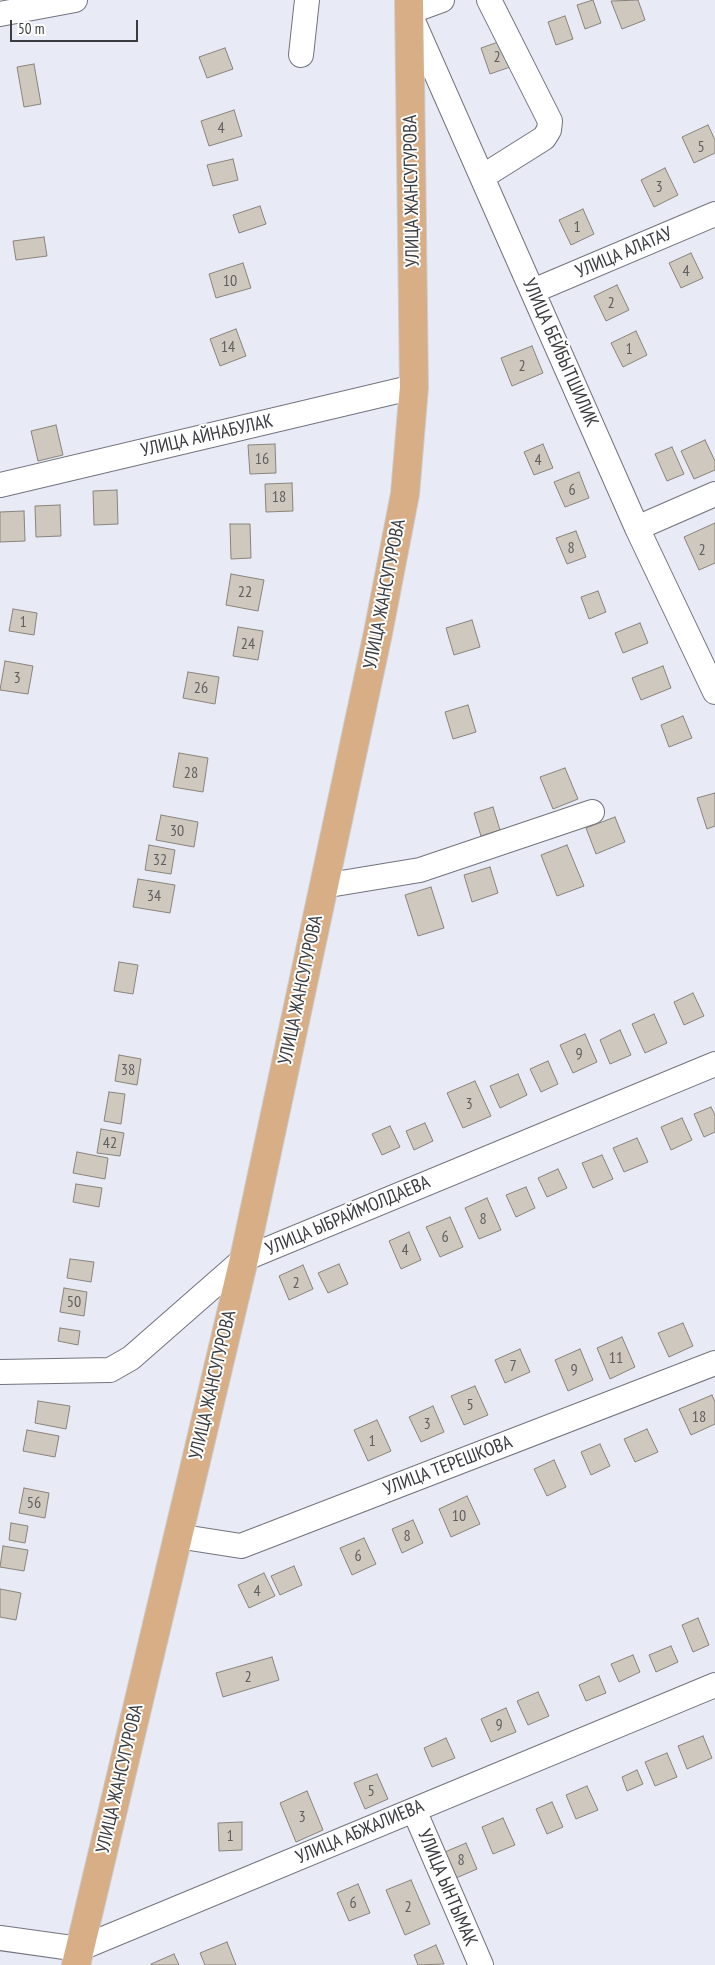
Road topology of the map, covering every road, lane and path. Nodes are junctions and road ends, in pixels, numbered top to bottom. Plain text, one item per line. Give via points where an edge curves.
1 (75, 0) edge
2 (307, 0) edge
3 (442, 0) edge
4 (489, 0) edge
5 (409, 6) edge
6 (0, 14) edge
7 (301, 55) dead end
8 (482, 177) junction
9 (715, 214) edge
10 (533, 291) junction
11 (414, 386) junction
12 (0, 485) edge
13 (715, 494) edge
14 (637, 528) junction
15 (715, 692) edge
16 (592, 812) dead end
17 (324, 886) junction
18 (715, 1064) edge
19 (244, 1259) junction
20 (715, 1363) edge
21 (0, 1372) edge
22 (178, 1536) junction
23 (715, 1685) edge
24 (414, 1810) junction
25 (0, 1938) edge
26 (78, 1957) edge
27 (481, 1965) edge

1 - 6 street
2 - 7 street
3 - 5 street
4 - 8 street via 550,121 544,138
5 - 8 street, УЛИЦА БЕЙБЫТШИЛИК
5 - 11 main road, УЛИЦА ЖАНСУГУРОВА
8 - 10 street, УЛИЦА БЕЙБЫТШИЛИК
9 - 10 street, УЛИЦА АЛАТАУ
10 - 14 street, УЛИЦА БЕЙБЫТШИЛИК
11 - 12 street, УЛИЦА АЙНАБУЛАК
11 - 17 main road, УЛИЦА ЖАНСУГУРОВА via 405,494
13 - 14 street
14 - 15 street, УЛИЦА БЕЙБЫТШИЛИК
16 - 17 street via 420,870
17 - 19 main road, УЛИЦА ЖАНСУГУРОВА
18 - 19 street, УЛИЦА ЫБРАЙМОЛДАЕВА
19 - 21 street, УЛИЦА ЫБРАЙМОЛДАЕВА via 131,1358 110,1370
19 - 22 main road, УЛИЦА ЖАНСУГУРОВА
20 - 22 street, УЛИЦА ТЕРЕШКОВА via 241,1546
22 - 26 main road, УЛИЦА ЖАНСУГУРОВА
23 - 24 street, УЛИЦА АБЖАЛИЕВА
24 - 26 street, УЛИЦА АБЖАЛИЕВА
24 - 27 street, УЛИЦА ЫНТЫМАК
25 - 26 street

